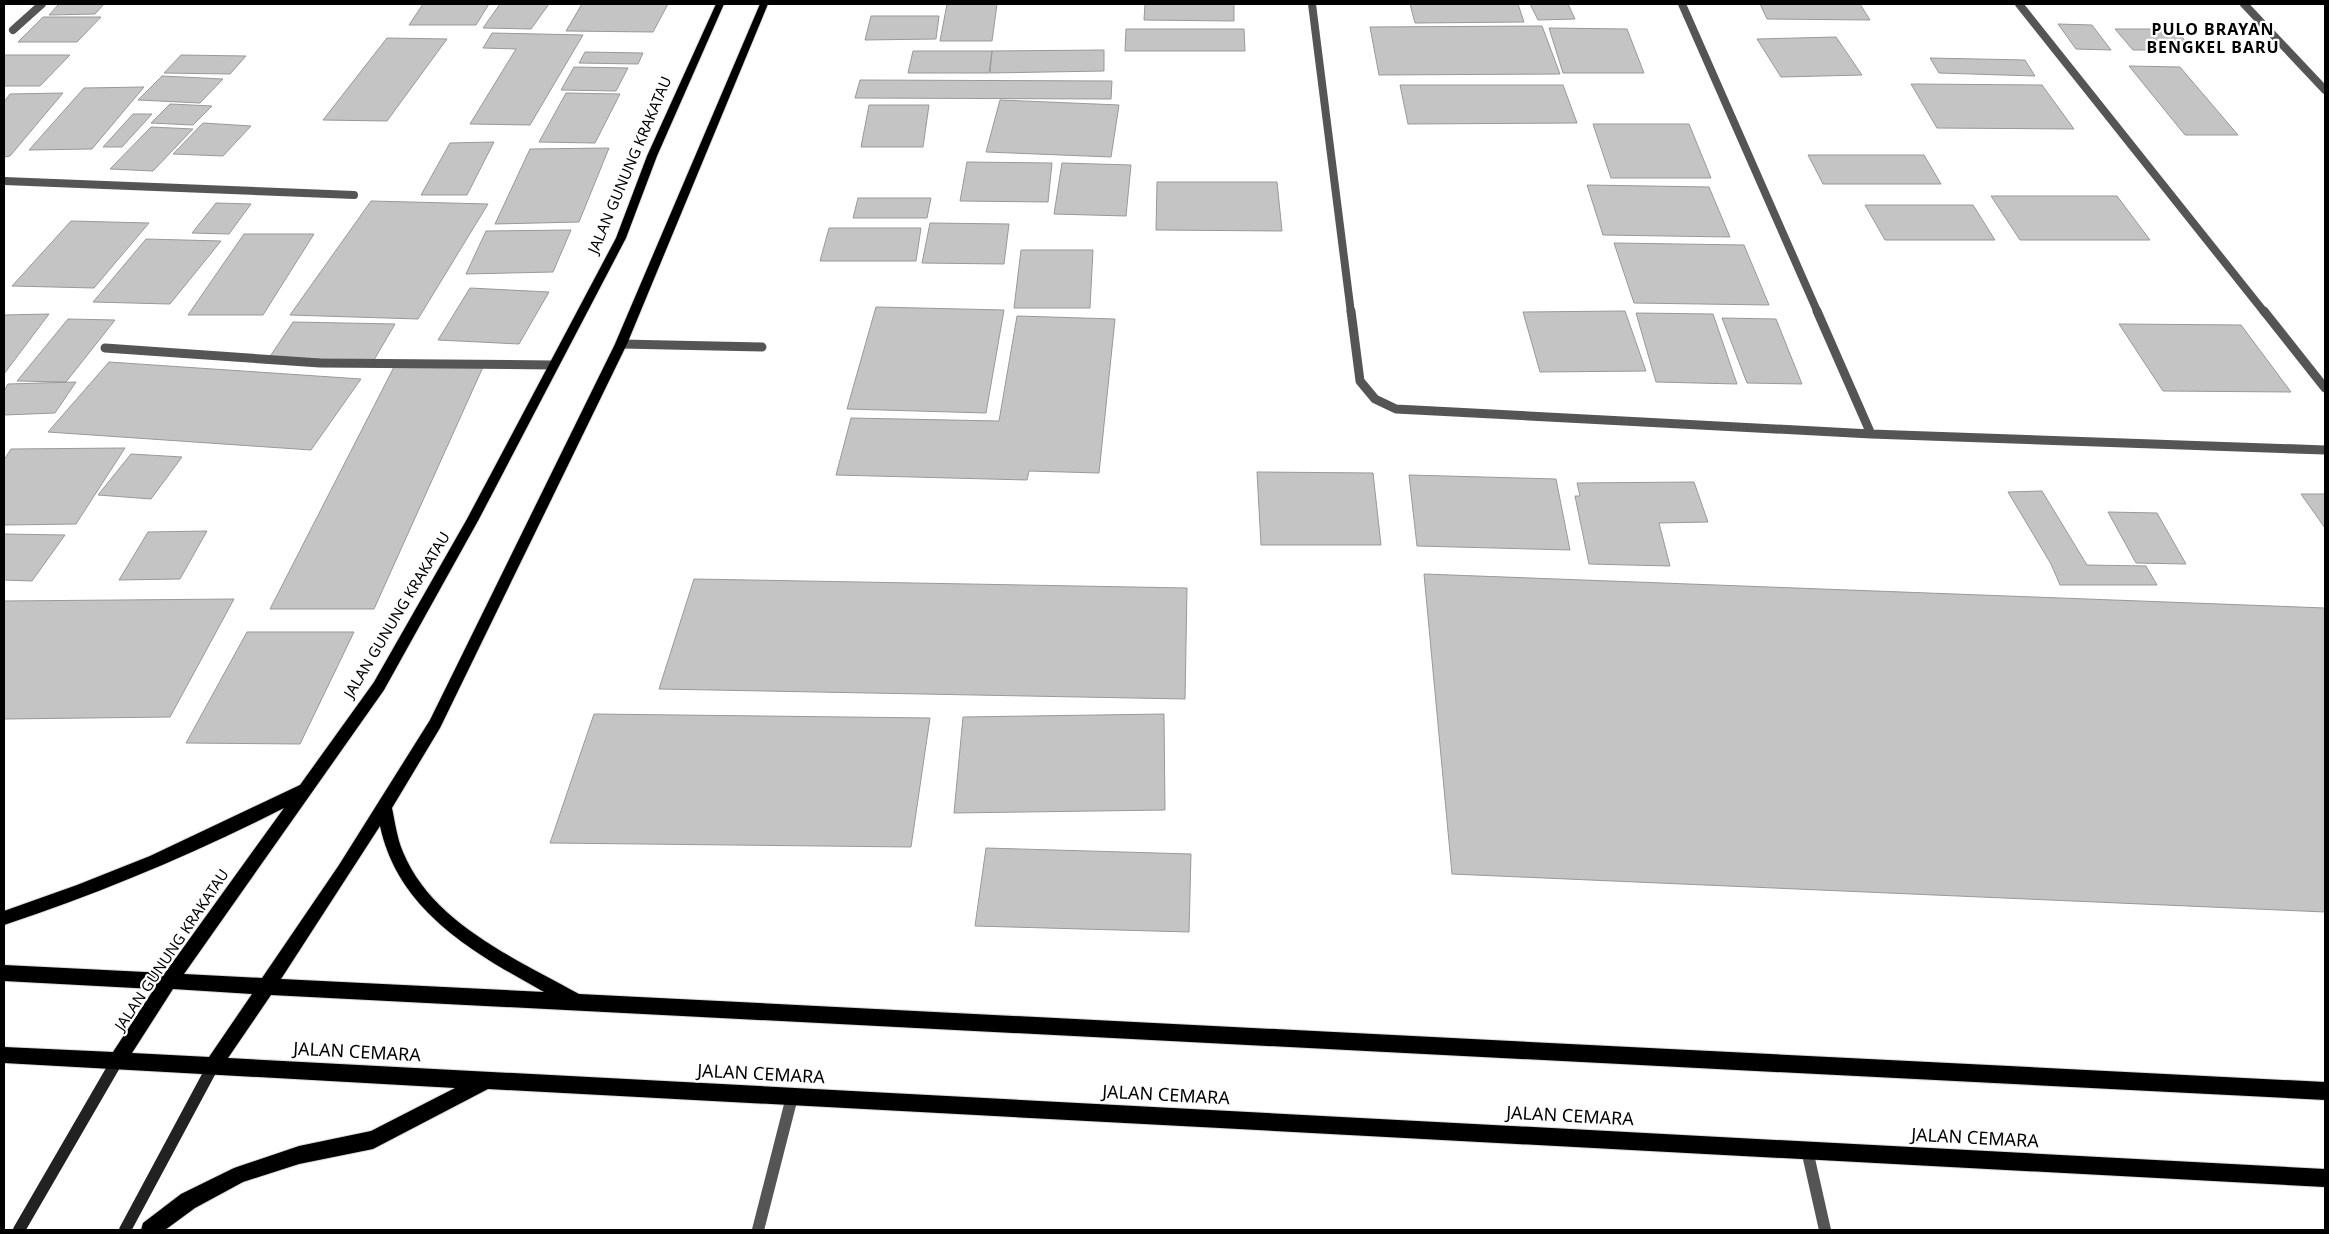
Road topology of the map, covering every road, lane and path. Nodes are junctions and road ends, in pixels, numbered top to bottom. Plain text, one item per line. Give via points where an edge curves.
1 (42, 4) edge
2 (720, 4) edge
3 (764, 4) edge
4 (1312, 4) edge
5 (1682, 4) edge
6 (2019, 4) edge
7 (2244, 4) edge
8 (13, 30) dead end
9 (2325, 90) edge
10 (4, 181) edge
11 (354, 196) dead end
12 (621, 344) junction
13 (762, 347) dead end
14 (104, 348) dead end
15 (554, 365) junction
16 (2325, 388) edge
17 (1871, 434) junction
18 (2325, 450) edge
19 (304, 790) junction
20 (384, 806) junction
21 (4, 918) edge
22 (4, 973) edge
23 (169, 981) junction
24 (264, 986) junction
25 (576, 1002) junction
26 (4, 1055) edge
27 (117, 1061) junction
28 (212, 1066) junction
29 (486, 1081) junction
30 (2325, 1092) edge
31 (792, 1097) junction
32 (1807, 1150) junction
33 (2325, 1178) edge
34 (19, 1230) edge
35 (125, 1230) edge
36 (150, 1230) edge
37 (758, 1230) edge
38 (1825, 1230) edge

1 - 8 street
2 - 15 highway, JALAN GUNUNG KRAKATAU via 656,147 621,238
3 - 12 highway
4 - 17 street via 1360,380 1376,401 1396,409
5 - 17 street
6 - 16 street
7 - 9 street
10 - 11 street
12 - 13 street
12 - 20 highway via 435,724
14 - 15 street via 320,363
15 - 19 highway, JALAN GUNUNG KRAKATAU via 473,519 379,686
17 - 18 street
19 - 21 highway via 141,867
19 - 23 highway, JALAN GUNUNG KRAKATAU
20 - 24 highway
20 - 25 highway via 396,855 416,889 449,925
22 - 23 highway
23 - 24 highway
23 - 27 highway, JALAN GUNUNG KRAKATAU
24 - 25 highway
24 - 28 highway
25 - 30 highway
26 - 27 highway, JALAN CEMARA
27 - 28 highway, JALAN CEMARA
27 - 34 main road, JALAN GUNUNG KRAKATAU
28 - 29 highway, JALAN CEMARA
28 - 35 main road
29 - 31 highway, JALAN CEMARA
29 - 36 highway via 373,1140 299,1155 240,1174 188,1201
31 - 32 highway, JALAN CEMARA
31 - 37 street
32 - 33 highway, JALAN CEMARA
32 - 38 street

